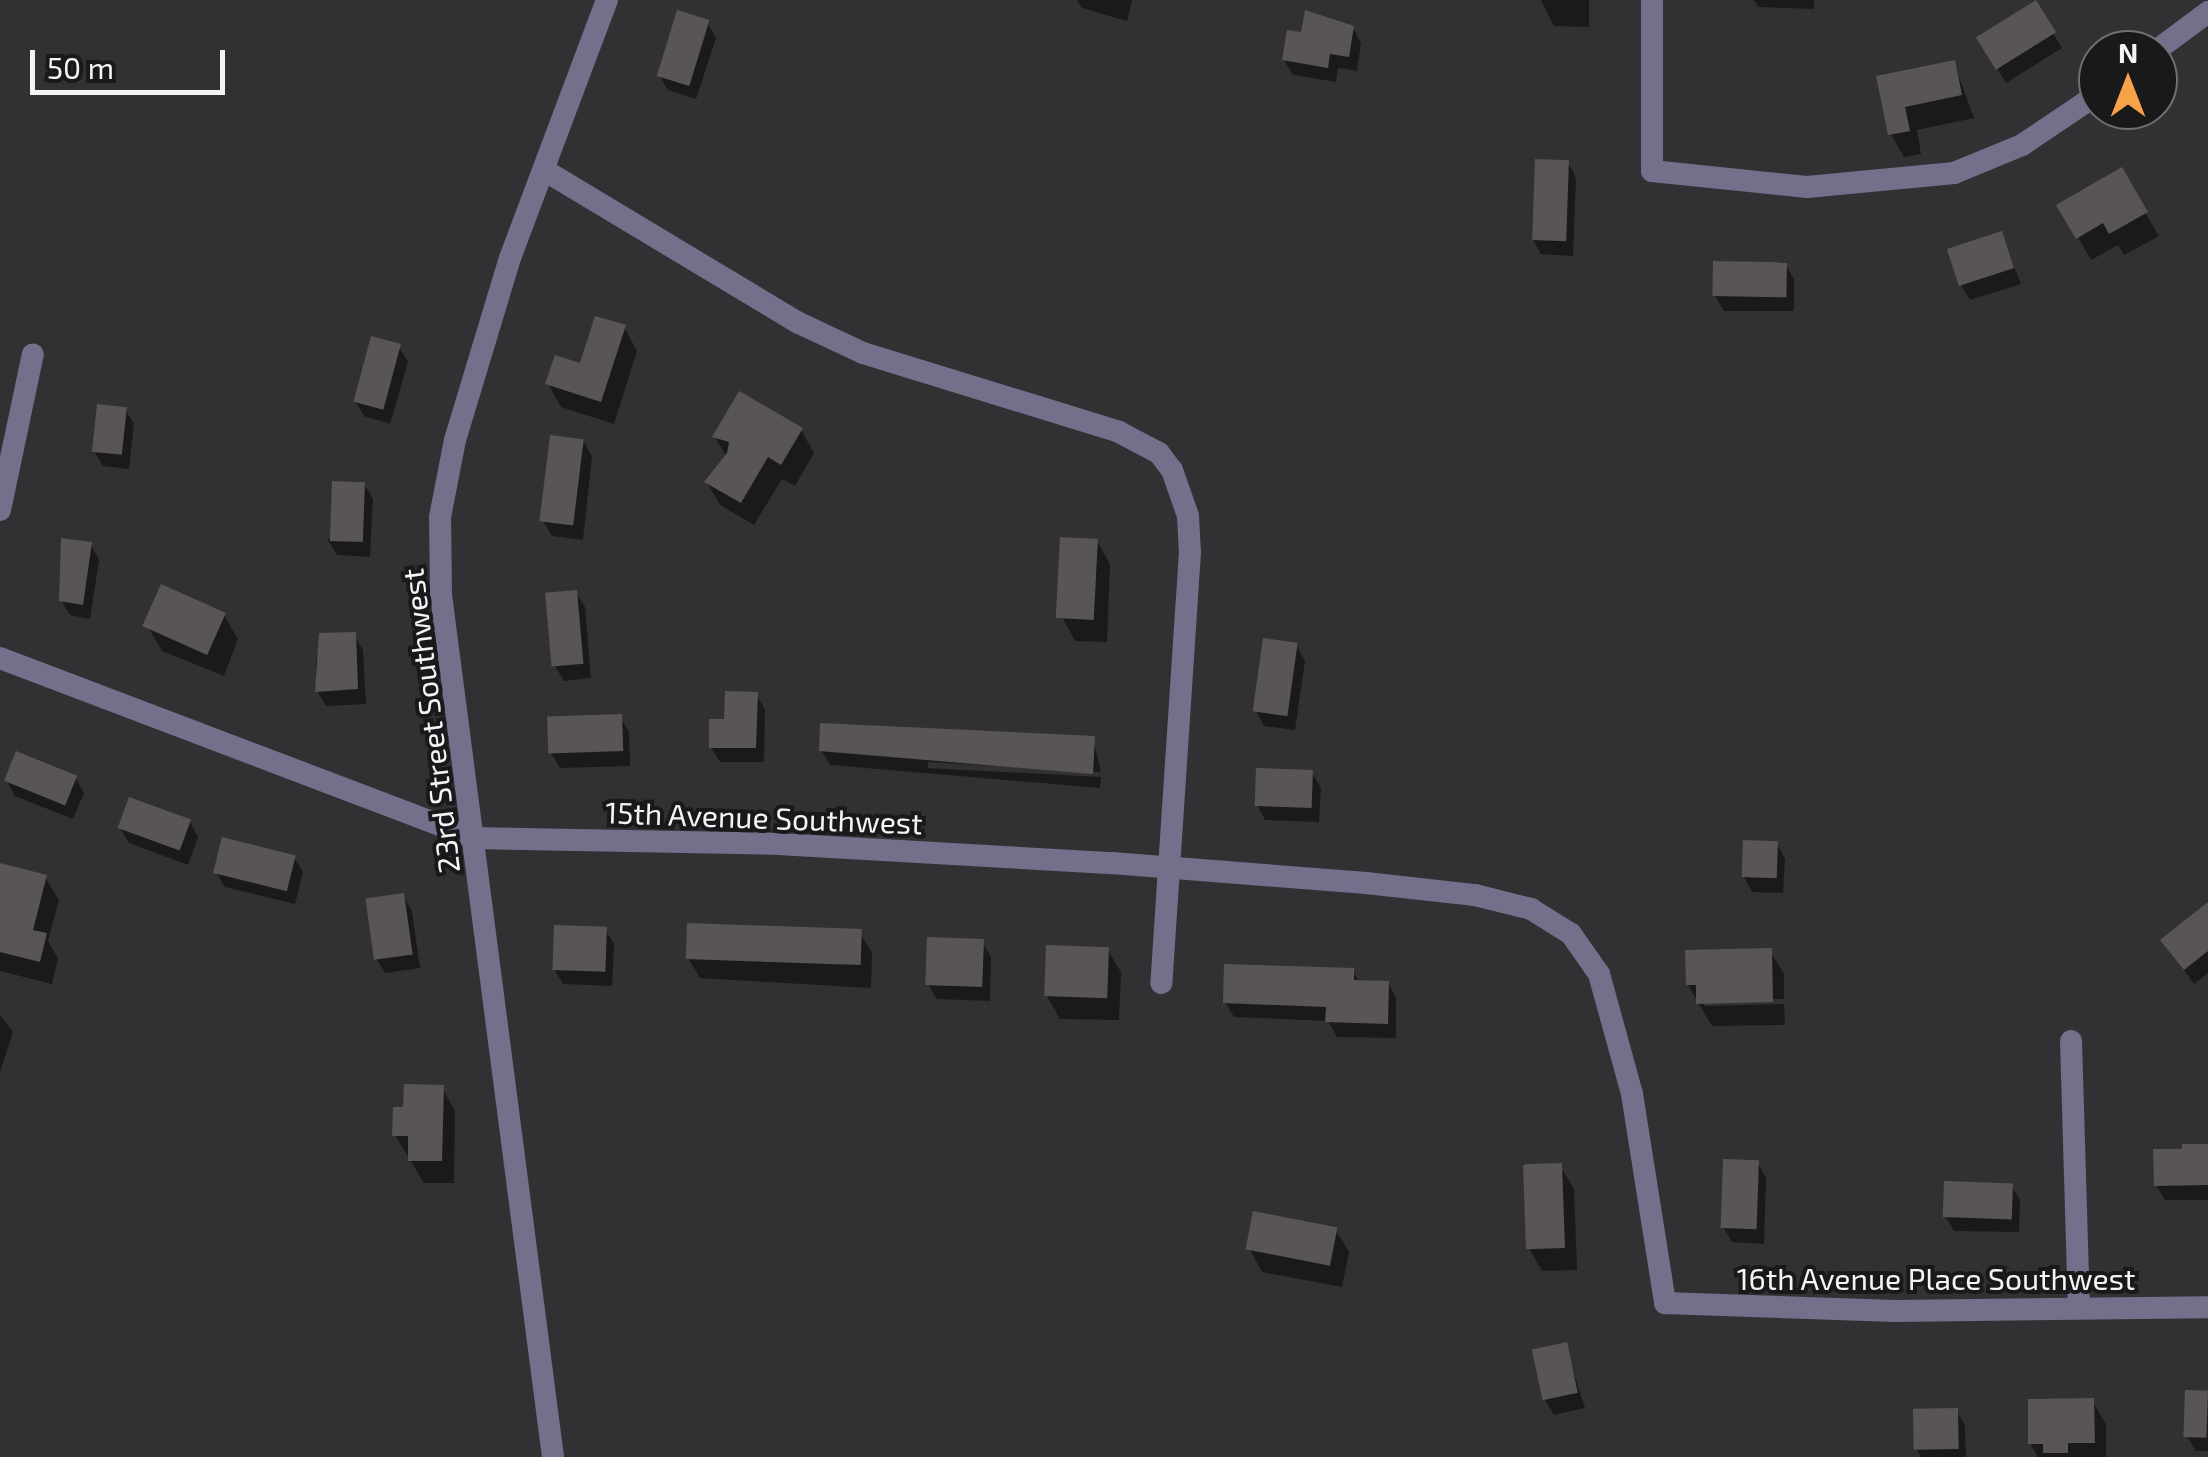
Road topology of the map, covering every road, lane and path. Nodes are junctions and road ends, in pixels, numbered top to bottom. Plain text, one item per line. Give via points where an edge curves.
1 (607, 0) edge
2 (1652, 0) edge
3 (2208, 12) edge
4 (2178, 34) edge
5 (2078, 107) edge
6 (544, 170) junction
7 (33, 354) dead end
8 (0, 510) edge
9 (0, 658) edge
10 (474, 838) junction
11 (1164, 867) junction
12 (1161, 983) dead end
13 (2070, 1041) dead end
14 (1665, 1303) joint
15 (2208, 1307) edge
16 (2079, 1308) junction
17 (554, 1457) edge

1 - 6 street, 23rd Street Southwest
2 - 5 street via 1652,171 1807,186 1954,173 2022,145
3 - 4 street
6 - 10 street, 23rd Street Southwest via 454,440 440,517 442,596
6 - 11 street via 799,323 862,353 1119,432 1159,453 1188,516 1190,552
7 - 8 street
9 - 10 street, 15th Avenue Southwest
10 - 11 street, 15th Avenue Southwest via 778,844
10 - 17 street, 23rd Street Southwest
11 - 12 street
11 - 14 street, 15th Avenue Southwest via 1475,895 1552,920 1587,952 1618,1028
13 - 16 street
14 - 16 street, 16th Avenue Place Southwest via 1895,1311
15 - 16 street, 16th Avenue Place Southwest

